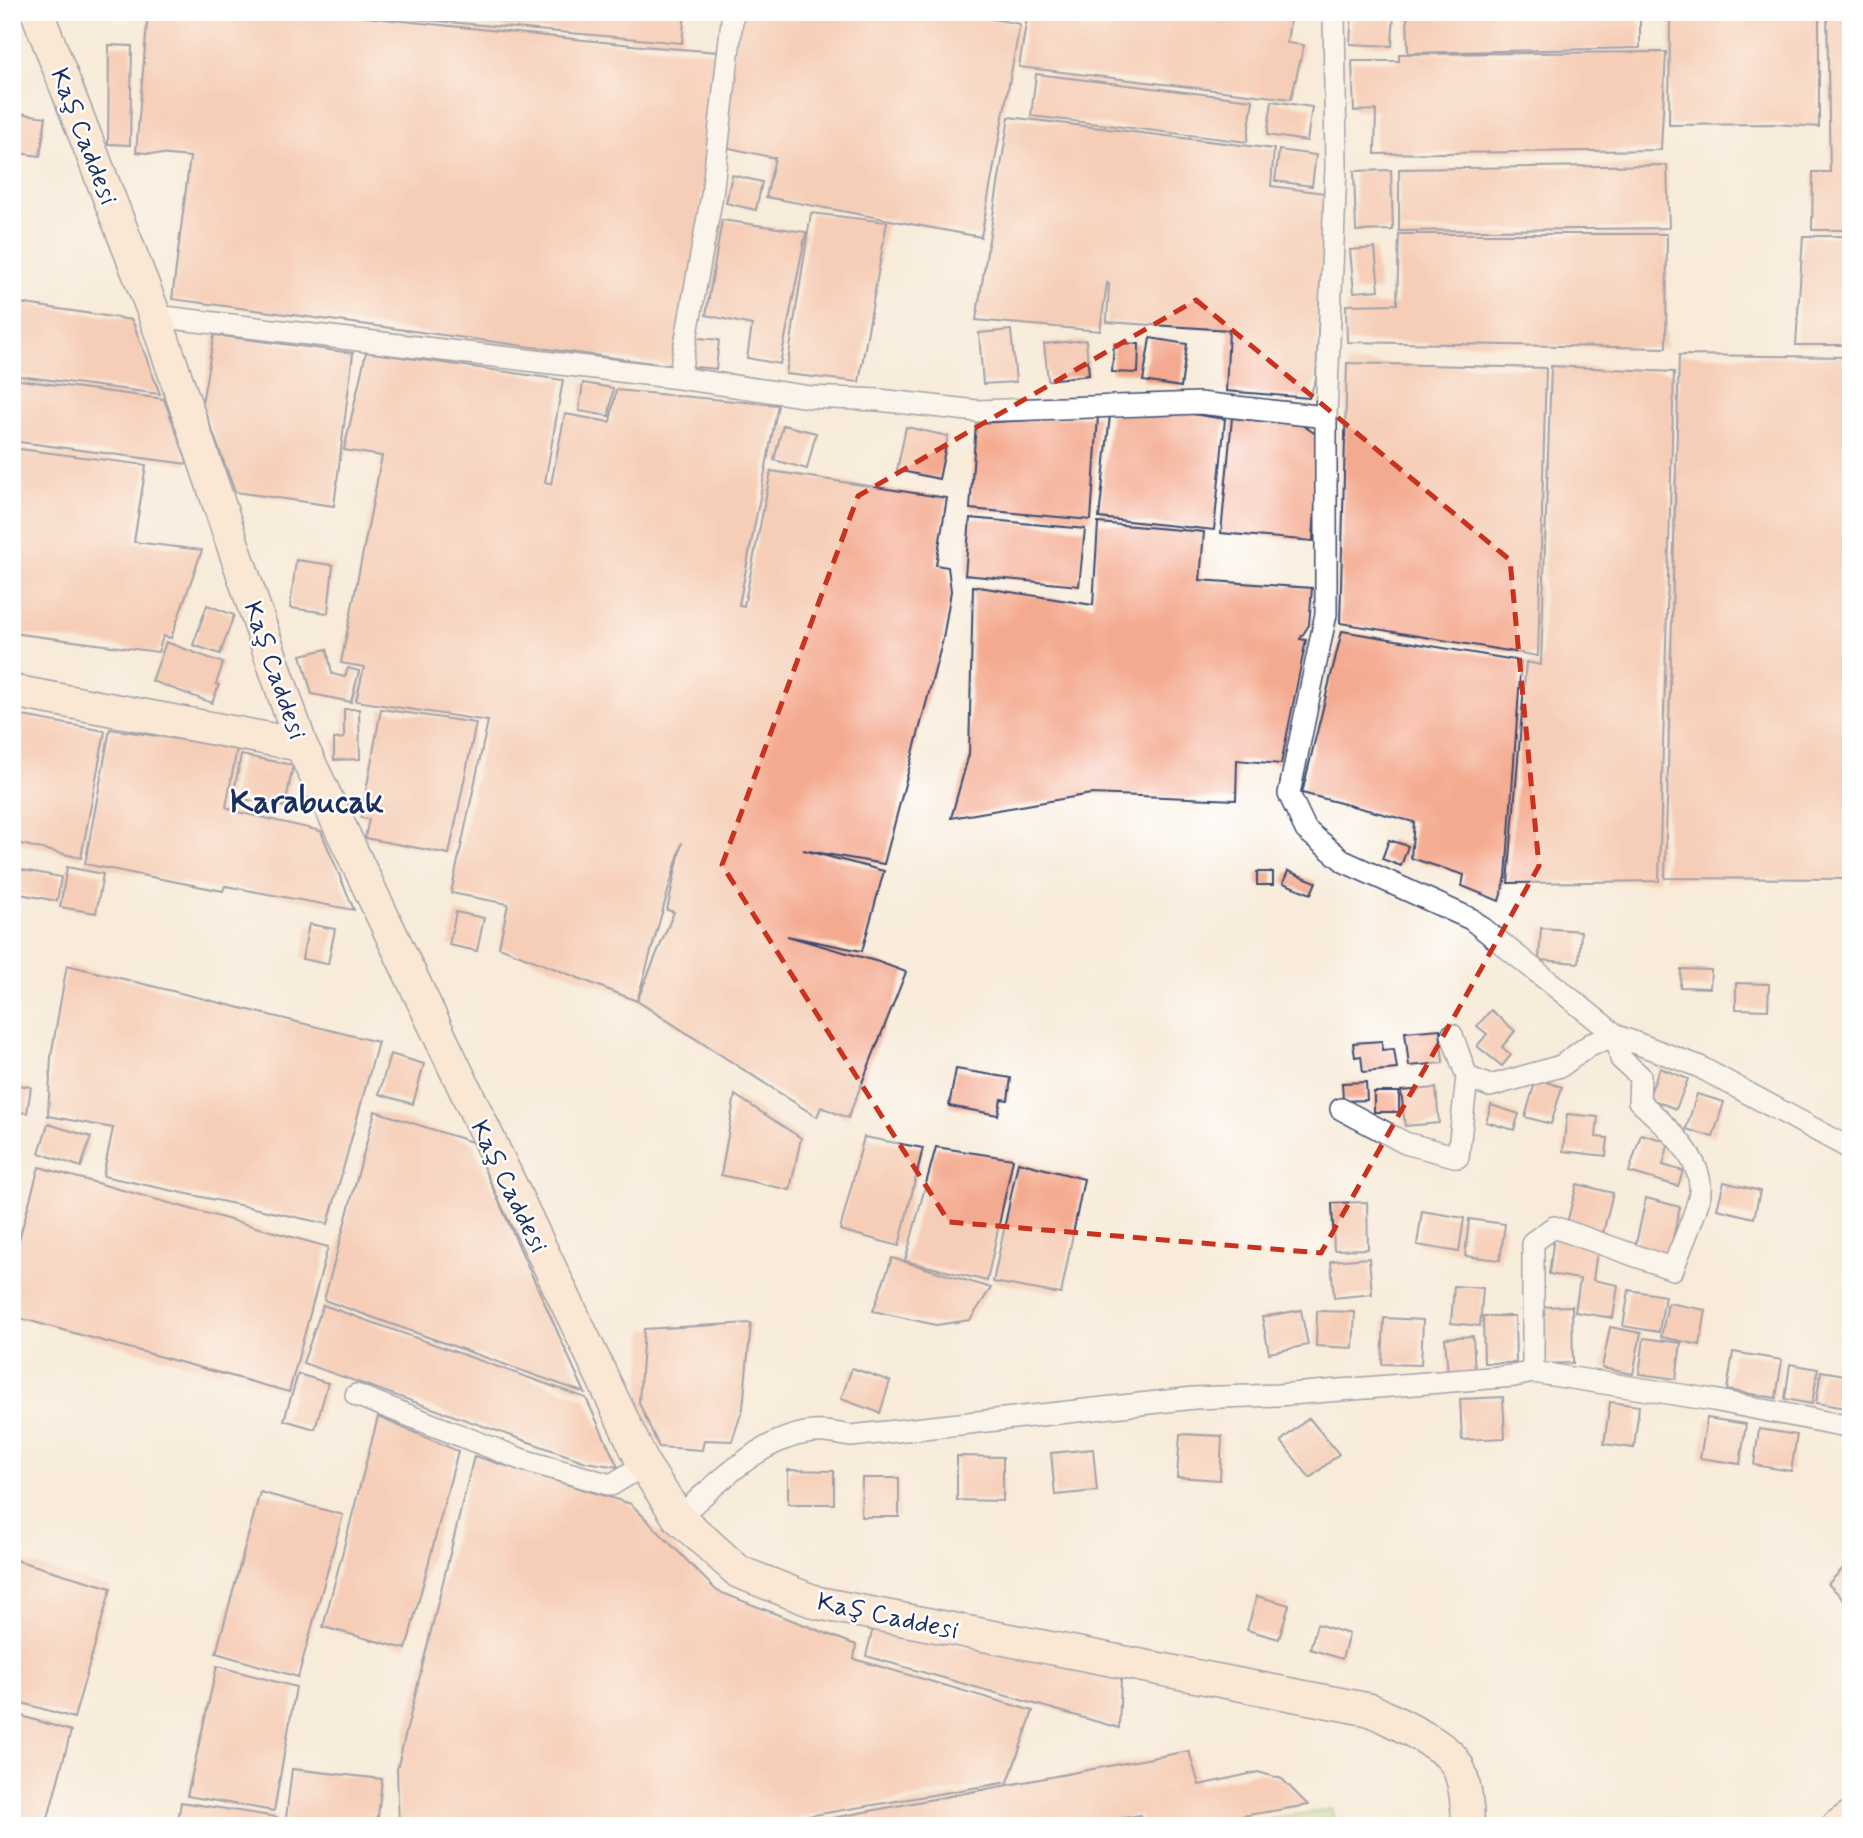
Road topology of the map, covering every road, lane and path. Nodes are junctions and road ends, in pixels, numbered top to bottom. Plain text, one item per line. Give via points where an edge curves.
1 (37, 12) edge
2 (733, 12) edge
3 (1334, 12) edge
4 (155, 316) junction
5 (679, 378) junction
6 (1326, 417) junction
7 (12, 691) edge
8 (301, 746) junction
9 (1452, 1035) dead end
10 (1617, 1036) junction
11 (1467, 1077) junction
12 (1340, 1109) dead end
13 (1851, 1149) edge
14 (1533, 1373) junction
15 (356, 1395) dead end
16 (1851, 1427) edge
17 (644, 1465) junction
18 (678, 1517) junction
19 (1851, 1817) edge
20 (1468, 1826) edge
21 (1838, 1826) edge

1 - 4 street, Kaş Caddesi
2 - 5 street via 712,195
3 - 6 street via 1336,167
4 - 5 street
4 - 8 street, Kaş Caddesi
5 - 6 street via 810,397 977,411 1199,403
6 - 10 street via 1326,614 1289,794 1306,830 1345,862 1471,919
7 - 8 street
8 - 17 street, Kaş Caddesi
9 - 11 street
10 - 11 street via 1591,1044 1561,1066 1490,1086
10 - 13 street via 1699,1066
10 - 14 street via 1620,1059 1640,1076 1639,1101 1675,1135 1696,1166 1700,1195 1673,1269 1554,1227 1532,1242
11 - 12 street via 1458,1157 1405,1143
14 - 16 street via 1713,1400
14 - 18 street via 1194,1398 851,1436 816,1431 787,1437 753,1456
15 - 17 street via 523,1460 611,1485
17 - 18 street, Kaş Caddesi
18 - 20 street, Kaş Caddesi via 739,1572 818,1603 1371,1710 1427,1739 1455,1762 1468,1803
19 - 21 street

